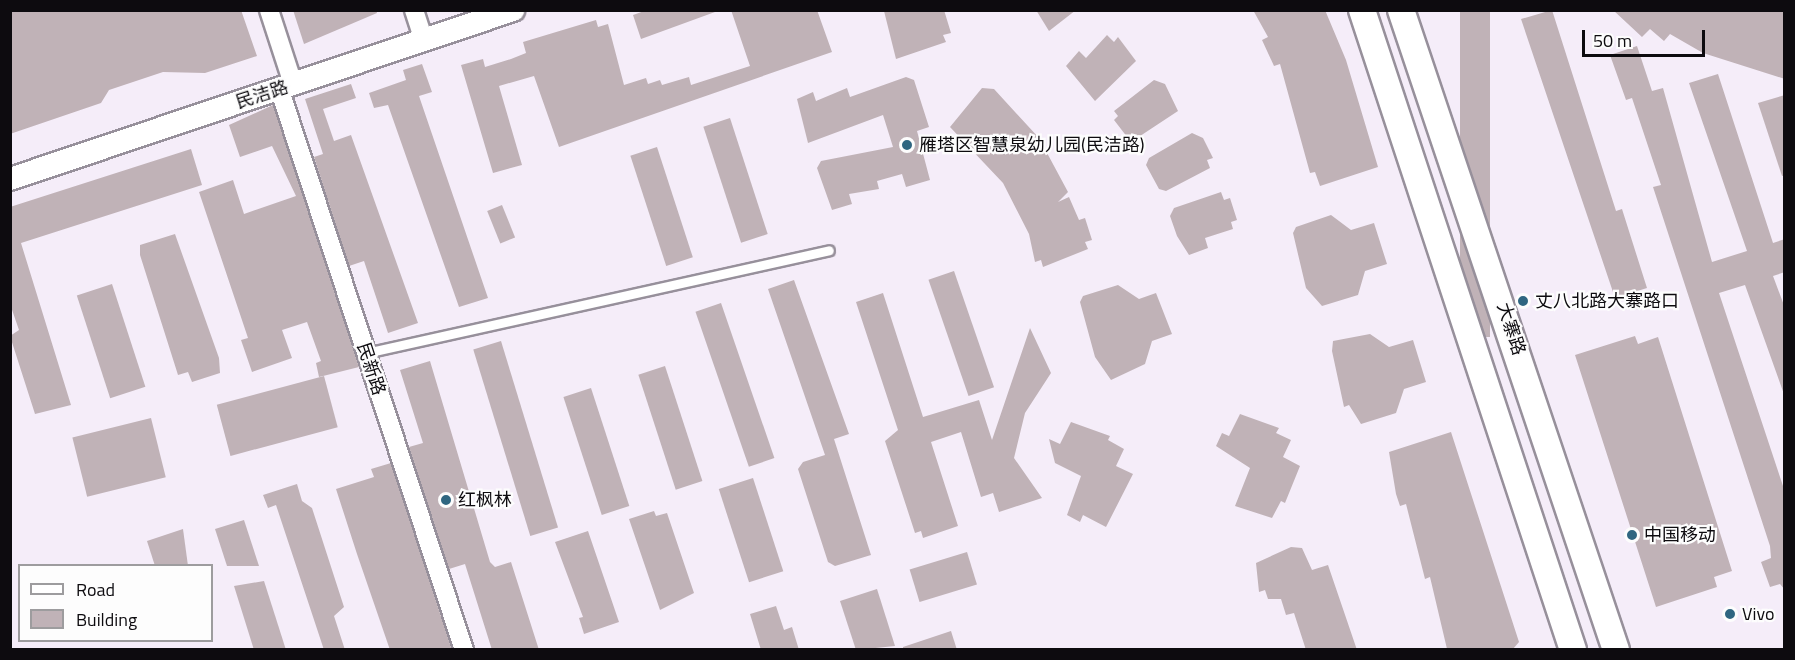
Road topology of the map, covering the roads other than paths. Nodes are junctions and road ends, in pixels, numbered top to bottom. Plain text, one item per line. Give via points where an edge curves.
1 (269, 10) edge
2 (414, 10) edge
3 (513, 10) edge
4 (1362, 10) edge
5 (1401, 10) edge
6 (424, 41) junction
7 (286, 86) junction
8 (10, 179) edge
9 (829, 250) dead end
10 (366, 353) junction
11 (464, 650) edge
12 (1573, 650) edge
13 (1617, 650) edge

1 - 7 street, 民新路
2 - 6 street
3 - 6 street, 民洁路
4 - 12 main road
5 - 13 main road, 大寨路
6 - 7 street, 民洁路
7 - 8 street, 民洁路
7 - 10 street, 民新路
9 - 10 lane
10 - 11 street, 民新路

